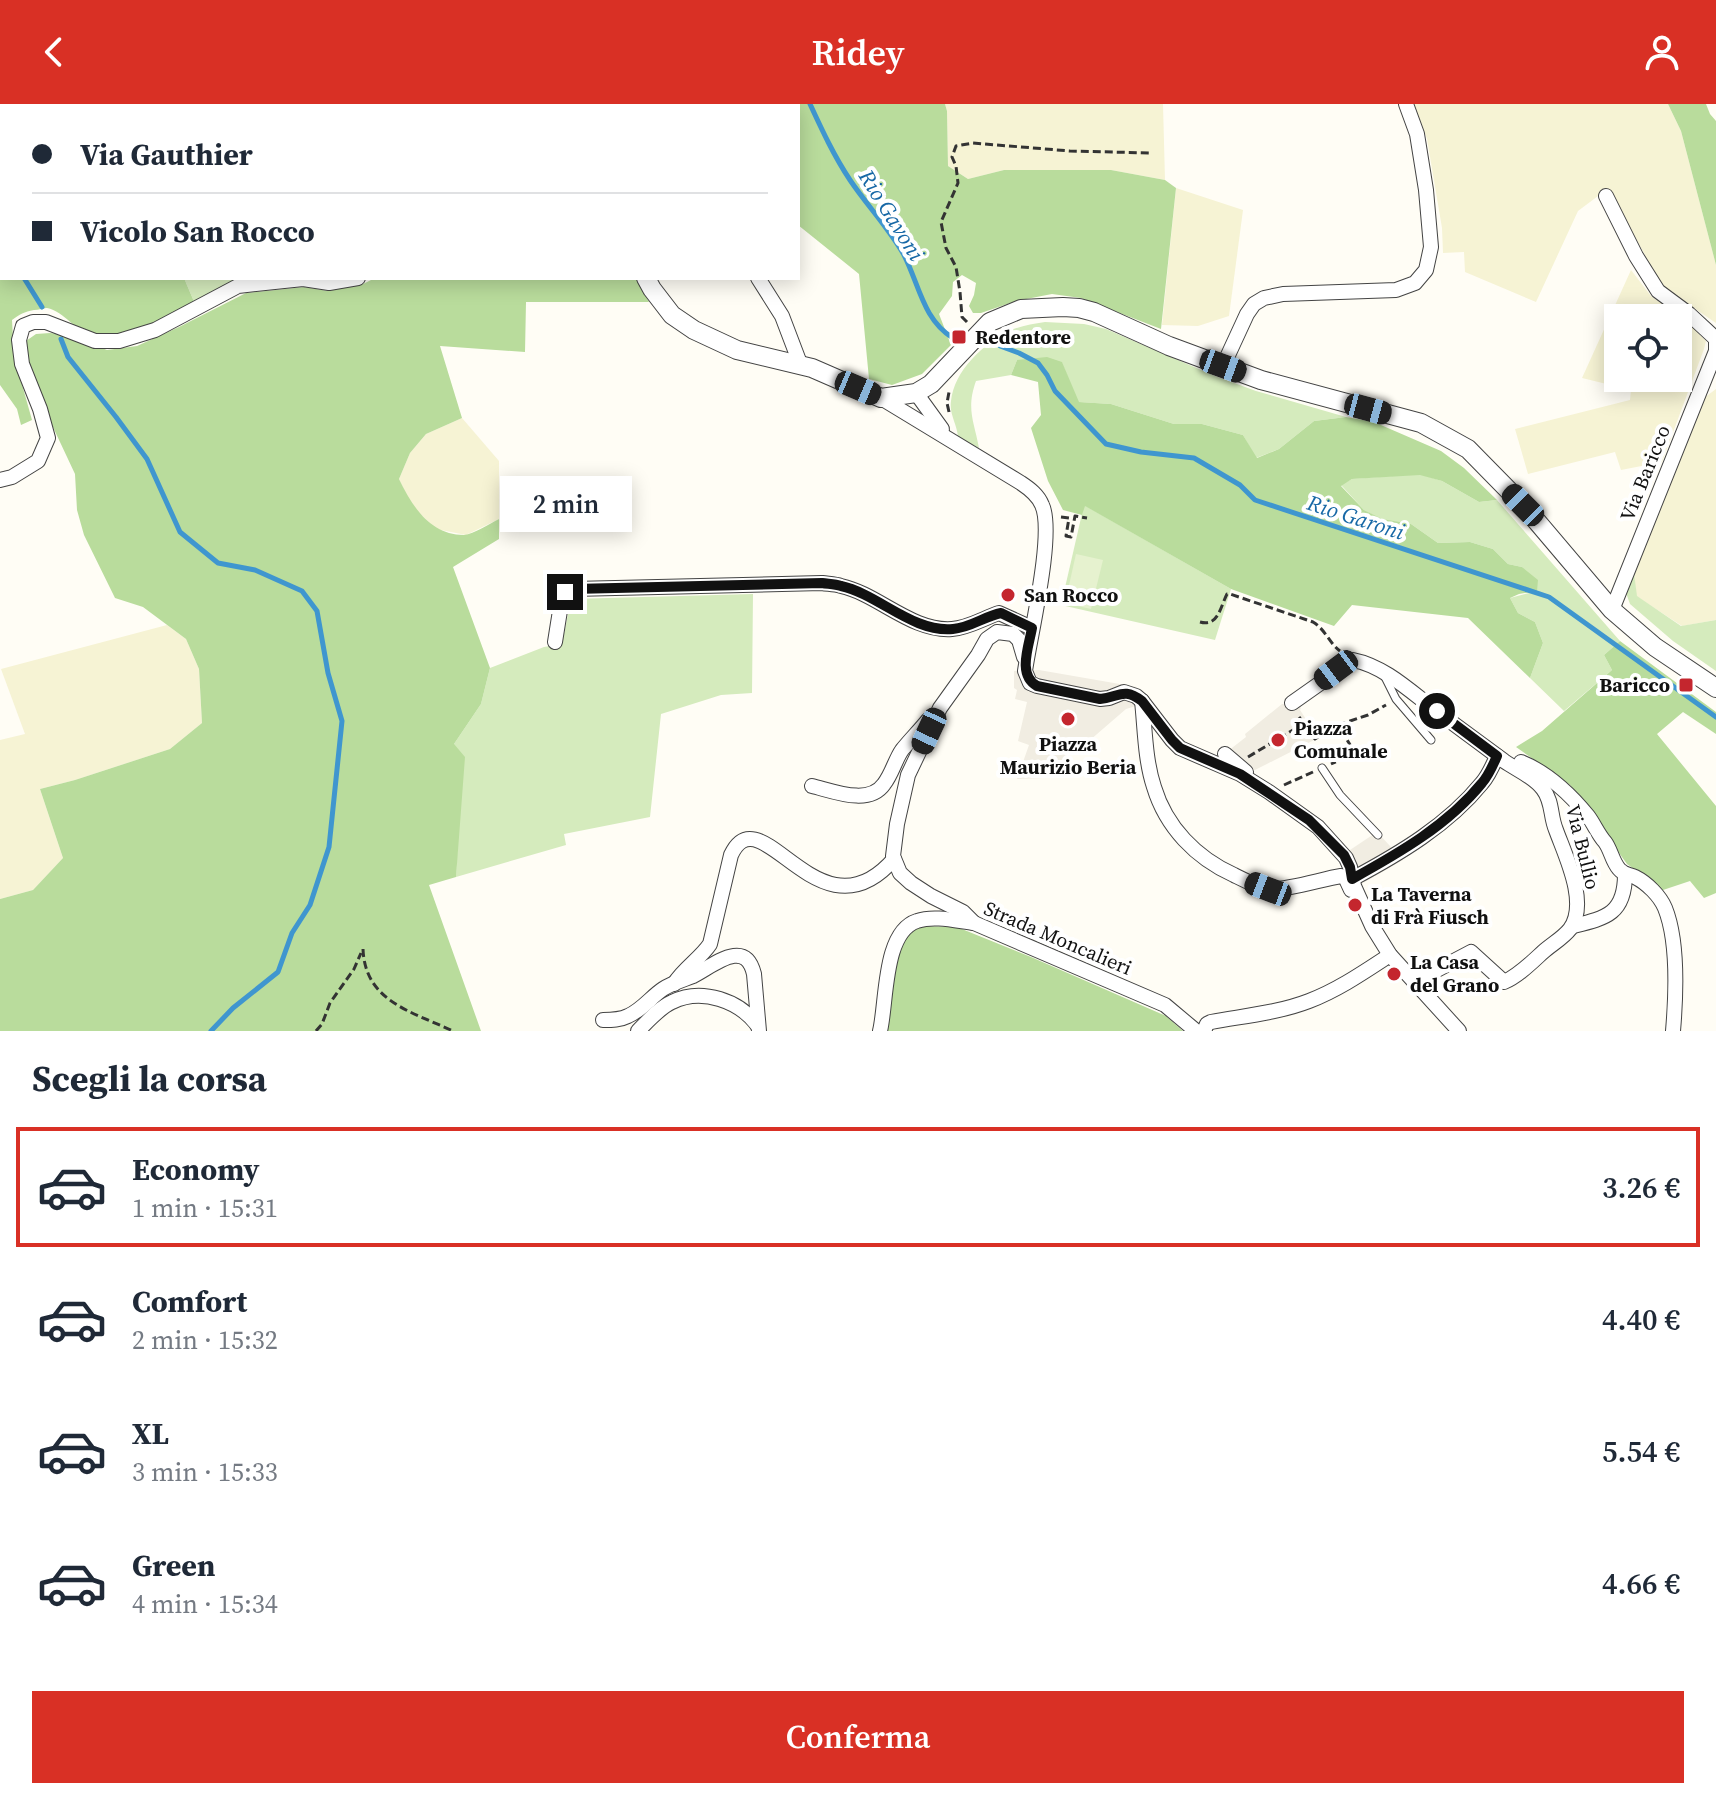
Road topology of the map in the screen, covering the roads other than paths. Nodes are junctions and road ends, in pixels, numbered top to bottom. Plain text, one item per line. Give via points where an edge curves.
1 (1406, 104) edge
2 (1606, 196) dead end
3 (294, 280) edge
4 (310, 280) edge
5 (354, 280) edge
6 (647, 280) edge
7 (759, 280) edge
8 (1716, 341) edge
9 (1716, 351) edge
10 (801, 366) junction
11 (1223, 366) junction
12 (916, 393) junction
13 (881, 398) junction
14 (954, 441) junction
15 (0, 480) edge
16 (1612, 610) junction
17 (1032, 628) junction
18 (555, 642) dead end
19 (1026, 663) junction
20 (1382, 672) junction
21 (1716, 688) edge
22 (1139, 699) junction
23 (1292, 703) dead end
24 (940, 708) junction
25 (1431, 740) dead end
26 (1497, 756) junction
27 (1231, 758) road end
28 (1322, 768) dead end
29 (812, 786) dead end
30 (1261, 786) junction
31 (1378, 835) dead end
32 (894, 859) junction
33 (1625, 874) junction
34 (1352, 879) junction
35 (974, 923) junction
36 (1372, 926) junction
37 (1573, 926) junction
38 (1390, 955) junction
39 (1414, 982) junction
40 (674, 984) junction
41 (603, 1020) dead end
42 (758, 1029) edge
43 (638, 1031) edge
44 (880, 1031) edge
45 (1196, 1031) edge
46 (1204, 1031) edge
47 (1459, 1031) edge
48 (1673, 1031) edge

1 - 11 street via 1426,190 1431,247 1426,270 1415,283 1396,290 1264,298 1247,314
2 - 8 street, Via Baricco via 1658,291
3 - 15 street via 238,286 155,330 119,341 95,341 46,322 23,326 22,364 48,438 38,461
4 - 5 street
6 - 10 street via 672,315 694,330 737,350
7 - 10 street via 782,316
8 - 9 street, Via Baricco
9 - 16 street, Via Baricco
10 - 13 street
11 - 12 street via 1094,312 1021,309 990,322
11 - 16 street via 1421,423 1468,449
12 - 13 street
12 - 14 street
13 - 14 street
14 - 17 street via 1039,498 1046,531
16 - 21 street
17 - 18 street via 999,613 960,628 938,629 855,591 822,583 573,589 562,598
17 - 19 street
19 - 22 street via 1027,677 1037,686 1100,699 1124,692
19 - 24 street via 1013,634 993,634
20 - 23 street via 1353,660
20 - 25 lane via 1396,699
20 - 26 street
22 - 30 street via 1180,748
22 - 36 street via 1153,786 1191,848 1218,868 1268,889 1345,877
24 - 29 street via 902,750 873,795
24 - 32 street via 908,775
26 - 33 street via 1548,775 1589,818
26 - 34 street via 1485,781 1431,831
26 - 37 street, Via Bullio via 1532,778 1550,800 1572,873
27 - 30 street
28 - 31 lane
30 - 34 street via 1318,827 1344,855
32 - 35 street via 911,883
32 - 40 street via 863,883 836,885 814,878 769,845 743,839 731,855 710,944
33 - 37 street, Via Bullio via 1614,911
33 - 48 street via 1647,885 1667,913 1675,970
34 - 36 street
35 - 44 street, Strada Moncalieri via 916,921 905,929 894,945
35 - 45 street, Strada Moncalieri via 1165,1005
36 - 38 street
37 - 39 street, Via Bullio via 1504,982 1471,952
38 - 39 street
38 - 46 street via 1310,1001 1211,1022
39 - 47 street
40 - 41 street via 631,1015
40 - 42 street via 725,958 747,959 754,974
42 - 43 street via 739,1009 702,995 672,1002

